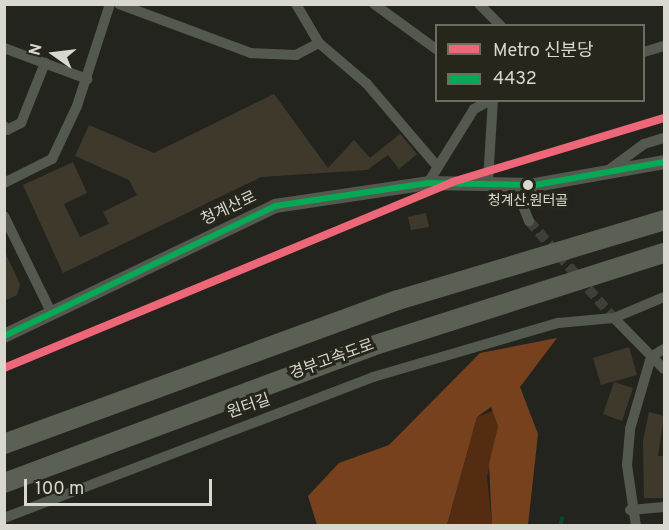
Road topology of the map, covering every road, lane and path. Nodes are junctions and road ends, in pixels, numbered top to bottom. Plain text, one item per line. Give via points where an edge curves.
1 (110, 4) edge
2 (119, 4) edge
3 (296, 4) edge
4 (374, 4) edge
5 (479, 4) edge
6 (146, 8) edge
7 (499, 24) edge
8 (320, 43) junction
9 (664, 46) edge
10 (4, 48) edge
11 (435, 48) edge
12 (645, 52) edge
13 (45, 63) junction
14 (87, 79) junction
15 (488, 102) edge
16 (492, 102) edge
17 (4, 126) edge
18 (664, 138) edge
19 (664, 162) edge
20 (438, 167) junction
21 (605, 172) junction
22 (488, 181) junction
23 (4, 183) edge
24 (428, 183) junction
25 (514, 183) junction
26 (4, 216) edge
27 (529, 220) tunnel mouth
28 (664, 220) edge
29 (664, 253) edge
30 (664, 297) edge
31 (51, 314) junction
32 (614, 318) junction
33 (4, 336) edge
34 (664, 348) edge
35 (651, 357) junction
36 (664, 369) edge
37 (4, 444) edge
38 (4, 483) edge
39 (664, 507) edge
40 (630, 510) junction
41 (4, 518) edge
42 (636, 525) edge

1 - 14 street
2 - 6 street
3 - 8 street
4 - 11 street
5 - 7 street
6 - 8 street via 277,58
8 - 20 street via 367,84
9 - 12 street
10 - 13 street
13 - 14 street
13 - 17 street via 21,123 7,130
14 - 23 street via 52,159
15 - 20 street via 474,109
16 - 22 street
18 - 21 street via 644,144
19 - 21 street, 청계산로
20 - 24 street
21 - 25 street, 청계산로 via 535,185
22 - 24 street, 청계산로
22 - 25 street, 청계산로
24 - 31 street, 청계산로 via 275,206
25 - 27 street
26 - 31 street
28 - 37 highway, 경부고속도로 via 398,300
29 - 38 highway, 경부고속도로 via 372,346
30 - 32 street, 원터길
31 - 33 street, 청계산로
32 - 35 street
32 - 41 street, 원터길 via 558,323 374,377
34 - 35 street
35 - 36 street
35 - 40 street via 630,429
39 - 40 street
40 - 42 street

